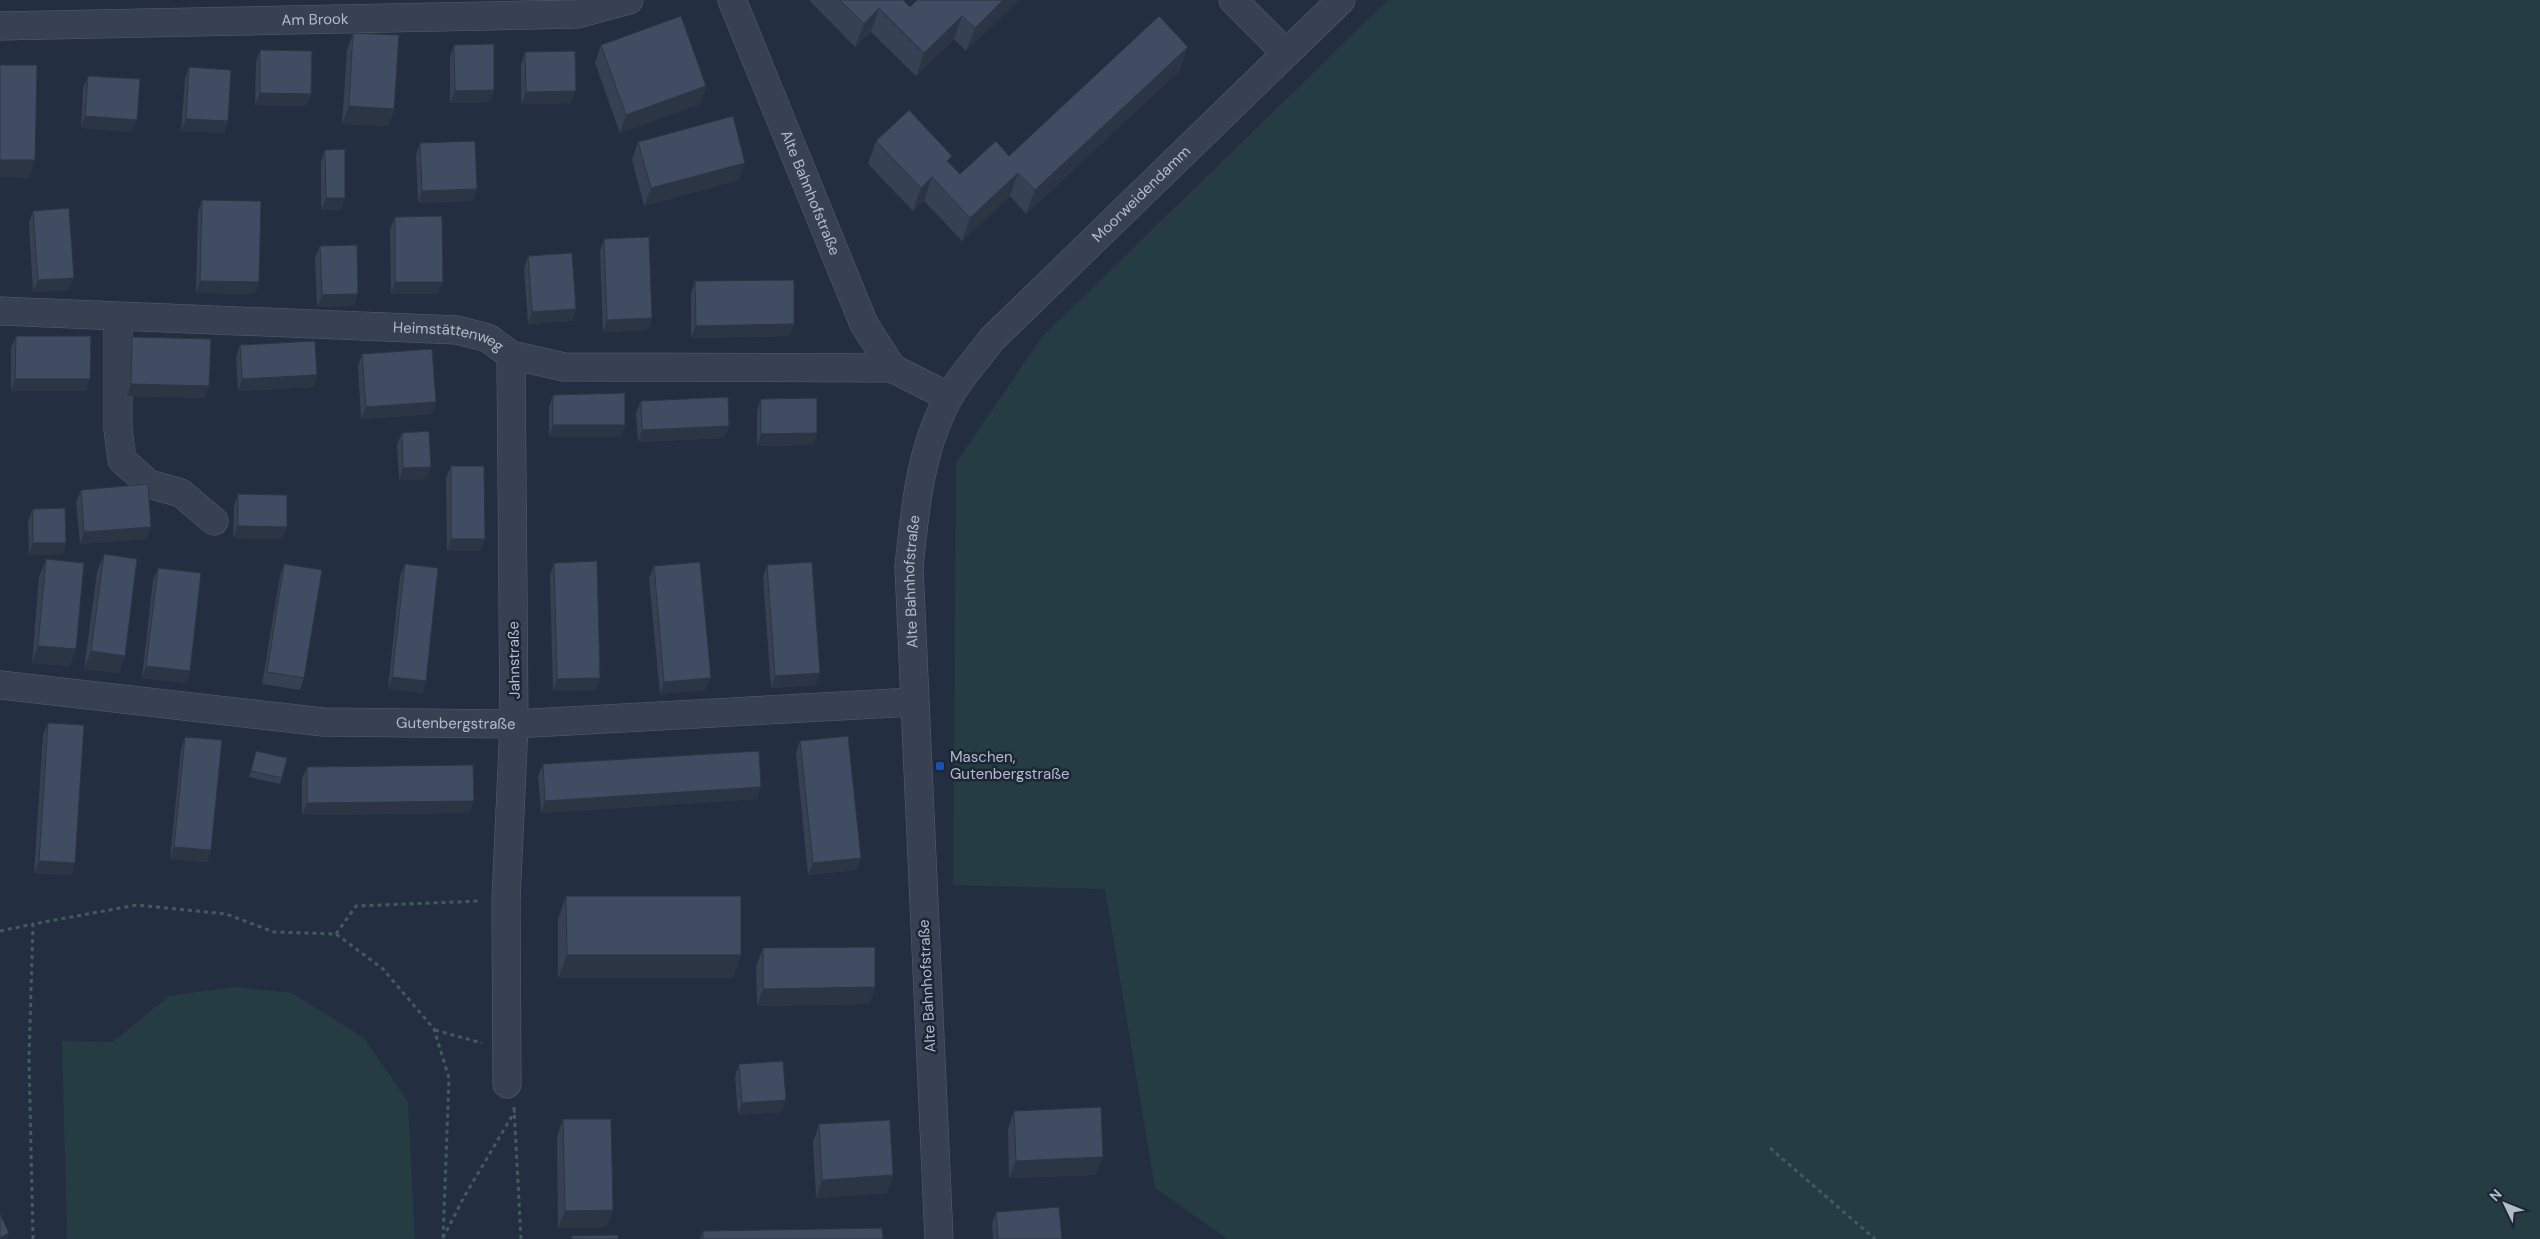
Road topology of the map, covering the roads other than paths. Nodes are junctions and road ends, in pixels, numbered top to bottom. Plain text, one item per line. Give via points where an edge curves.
1 (629, 0) edge
2 (732, 0) edge
3 (1233, 0) edge
4 (1341, 0) edge
5 (0, 26) edge
6 (1286, 53) junction
7 (0, 312) edge
8 (118, 317) junction
9 (511, 355) junction
10 (892, 368) junction
11 (949, 396) junction
12 (214, 521) dead end
13 (0, 685) edge
14 (914, 702) junction
15 (514, 724) junction
16 (507, 1084) road end
17 (939, 1239) edge

1 - 5 street, Am Brook via 577,14
2 - 10 street, Alte Bahnhofstraße via 864,324
3 - 6 street
4 - 6 street, Moorweidendamm
6 - 11 street, Moorweidendamm via 992,339
7 - 8 street, Heimstättenweg
8 - 9 street, Heimstättenweg via 457,330 488,338
8 - 12 street via 118,429 122,460 149,484 181,494
9 - 10 street, Heimstättenweg via 564,367
9 - 15 street, Jahnstraße
10 - 11 street
11 - 14 street, Alte Bahnhofstraße via 930,438 915,506 909,567
13 - 15 street, Gutenbergstraße via 323,722
14 - 15 street, Gutenbergstraße
14 - 17 street, Alte Bahnhofstraße
15 - 16 street, Jahnstraße via 506,900

